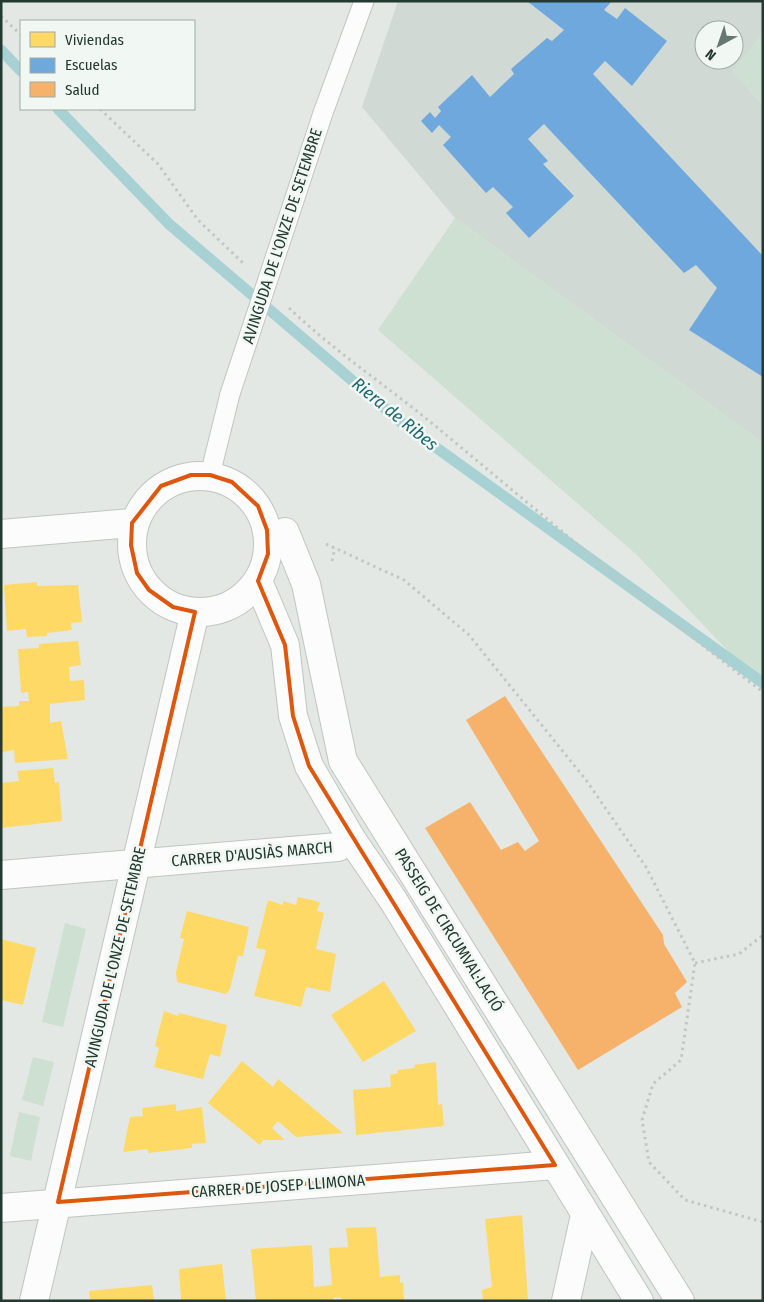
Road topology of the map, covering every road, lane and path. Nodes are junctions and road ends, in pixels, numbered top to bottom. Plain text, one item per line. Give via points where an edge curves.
1 (364, 1) edge
2 (1, 16) edge
3 (20, 34) edge
4 (101, 110) edge
5 (246, 267) dead end
6 (288, 307) dead end
7 (210, 475) junction
8 (132, 523) junction
9 (285, 532) joint
10 (1, 534) edge
11 (258, 581) junction
12 (195, 612) junction
13 (763, 692) edge
14 (352, 840) junction
15 (136, 864) junction
16 (1, 875) edge
17 (763, 935) edge
18 (695, 963) junction
19 (556, 1165) junction
20 (58, 1202) junction
21 (1, 1208) edge
22 (585, 1215) junction
23 (763, 1222) edge
24 (34, 1301) edge
25 (566, 1301) edge
26 (639, 1301) edge
27 (680, 1301) edge

1 - 7 lane, AVINGUDA DE L'ONZE DE SETEMBRE, bridge via 323,112 230,394
2 - 3 path
4 - 5 path via 158,164 198,220
6 - 13 path
7 - 8 street via 191,475 161,486
7 - 11 street via 232,482 258,506 268,530 268,554
8 - 10 street
8 - 12 street via 131,546 137,572 149,590 173,607
9 - 18 path via 300,534 335,548 404,580 469,635 586,780 646,867
9 - 27 street, PASSEIG DE CIRCUMVAL·LACIÓ via 306,584 343,761
11 - 12 street via 236,603 219,610
11 - 14 street, PASSEIG DE CIRCUMVAL·LACIÓ via 285,646 293,716 309,766
12 - 15 street, AVINGUDA DE L'ONZE DE SETEMBRE
14 - 15 street, CARRER D'AUSIÀS MARCH via 338,848
14 - 19 street, PASSEIG DE CIRCUMVAL·LACIÓ via 393,900
15 - 16 street, CARRER D'AUSIÀS MARCH
15 - 20 street, AVINGUDA DE L'ONZE DE SETEMBRE
17 - 18 path via 739,954
18 - 23 path via 681,1060 652,1084 642,1120 649,1162 685,1200
19 - 20 street, CARRER DE JOSEP LLIMONA
19 - 22 street, PASSEIG DE CIRCUMVAL·LACIÓ
20 - 21 street, CARRER DE JOSEP LLIMONA
20 - 24 street, AVINGUDA DE L'ONZE DE SETEMBRE
22 - 25 street
22 - 26 street, PASSEIG DE CIRCUMVAL·LACIÓ

